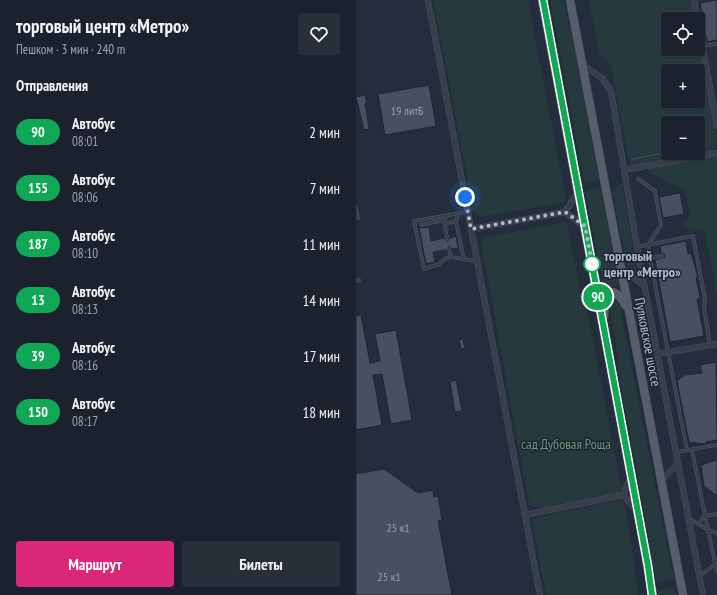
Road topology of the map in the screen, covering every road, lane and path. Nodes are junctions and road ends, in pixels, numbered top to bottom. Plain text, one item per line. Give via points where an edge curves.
1 (428, 0) edge
2 (542, 0) edge
3 (570, 0) edge
4 (694, 0) edge
5 (696, 12) edge
6 (717, 44) edge
7 (705, 46) edge
8 (704, 56) edge
9 (583, 65) junction
10 (714, 97) edge
11 (717, 126) edge
12 (717, 153) edge
13 (624, 170) junction
14 (638, 179) dead end
15 (578, 191) junction
16 (356, 208) edge
17 (468, 212) junction
18 (565, 212) junction
19 (458, 213) junction
20 (448, 215) junction
21 (358, 218) dead end
22 (444, 222) junction
23 (456, 222) junction
24 (421, 225) dead end
25 (585, 226) junction
26 (471, 229) junction
27 (447, 238) dead end
28 (648, 245) junction
29 (637, 247) junction
30 (449, 249) dead end
31 (662, 256) dead end
32 (451, 257) junction
33 (650, 258) junction
34 (464, 260) junction
35 (477, 261) junction
36 (621, 267) junction
37 (644, 287) junction
38 (630, 314) junction
39 (603, 323) junction
40 (717, 344) edge
41 (710, 345) junction
42 (668, 352) junction
43 (657, 354) junction
44 (717, 445) edge
45 (687, 450) junction
46 (692, 450) junction
47 (676, 452) junction
48 (678, 463) junction
49 (631, 473) junction
50 (661, 481) junction
51 (622, 495) junction
52 (639, 514) junction
53 (717, 514) edge
54 (525, 515) junction
55 (704, 516) junction
56 (688, 518) junction
57 (700, 524) junction
58 (708, 530) junction
59 (717, 534) edge
60 (715, 564) junction
61 (717, 572) edge
62 (700, 577) junction
63 (540, 595) edge
64 (652, 595) edge
65 (683, 595) edge
66 (703, 595) edge

1 - 17 street
2 - 15 main road
3 - 9 main road, Пулковское шоссе
4 - 5 street
6 - 7 lane
8 - 10 street
9 - 13 street via 602,78 611,91
9 - 36 main road, Пулковское шоссе
10 - 11 street
12 - 13 street
13 - 29 street
14 - 28 lane via 656,191 661,225
15 - 18 street
15 - 25 main road
16 - 21 lane
17 - 19 lane
17 - 26 street
18 - 25 street
18 - 26 street
19 - 20 lane
19 - 23 lane
20 - 22 lane
20 - 32 lane via 414,220 424,269
22 - 23 lane
22 - 24 lane
22 - 27 lane
23 - 34 lane
25 - 39 main road
26 - 35 street
28 - 29 lane
28 - 33 lane
28 - 41 lane via 693,236 705,299
29 - 37 street
30 - 32 lane
31 - 33 lane
32 - 34 lane
33 - 42 lane
34 - 35 lane
35 - 54 street
36 - 37 street
36 - 38 main road, Пулковское шоссе
37 - 43 street
38 - 39 main road via 620,295 610,294 606,298
38 - 50 main road, Пулковское шоссе
39 - 49 main road
40 - 41 street
41 - 42 street
42 - 43 street
42 - 45 lane
43 - 47 street
44 - 46 lane
45 - 46 lane
45 - 47 lane
46 - 55 lane
47 - 48 street
48 - 50 street
48 - 56 street
49 - 51 street via 629,484
49 - 52 main road
50 - 65 main road, Пулковское шоссе
51 - 52 street
51 - 54 street
52 - 64 main road
53 - 55 lane
54 - 63 street
55 - 57 lane
55 - 58 lane
56 - 57 lane
56 - 62 street
57 - 58 lane
58 - 59 lane
58 - 60 lane
60 - 61 lane
60 - 62 lane
62 - 66 street

